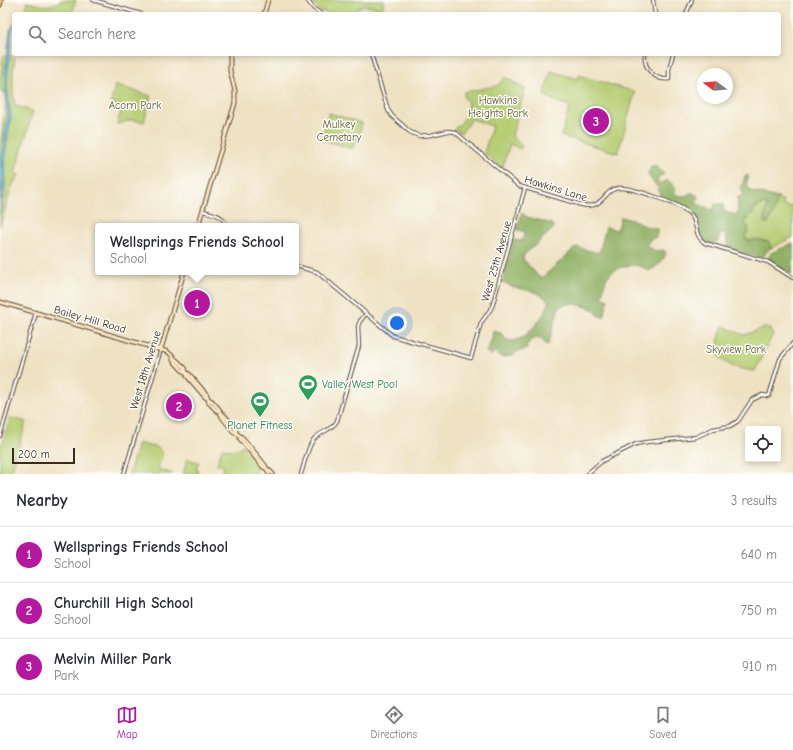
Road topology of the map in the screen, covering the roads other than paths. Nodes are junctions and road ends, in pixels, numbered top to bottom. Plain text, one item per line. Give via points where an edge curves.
1 (2, 0) edge
2 (93, 0) edge
3 (268, 0) edge
4 (307, 0) edge
5 (653, 0) edge
6 (692, 0) edge
7 (0, 5) edge
8 (134, 12) edge
9 (265, 12) edge
10 (318, 12) edge
11 (655, 12) edge
12 (687, 12) edge
13 (230, 56) edge
14 (372, 56) edge
15 (645, 56) edge
16 (672, 56) edge
17 (525, 188) junction
18 (203, 211) junction
19 (199, 223) edge
20 (225, 223) edge
21 (299, 267) edge
22 (183, 275) edge
23 (793, 278) edge
24 (0, 302) edge
25 (36, 313) junction
26 (366, 314) junction
27 (793, 343) edge
28 (161, 349) junction
29 (0, 436) edge
30 (266, 468) junction
31 (124, 474) edge
32 (269, 474) edge
33 (273, 474) edge
34 (301, 474) edge
35 (587, 474) edge

1 - 7 main road
2 - 8 street
3 - 9 main road
4 - 10 street
5 - 11 street
6 - 12 street
13 - 18 main road via 235,103
14 - 17 street, Hawkins Lane via 390,113 407,130 421,136 455,132
15 - 16 street via 646,63 653,74 661,79 669,79
17 - 23 street, Hawkins Lane via 589,206 598,204 618,188 662,199 690,214 698,236 705,243 768,262
17 - 26 street, West 25th Avenue via 492,307 481,323 471,358 395,337
18 - 19 main road
18 - 20 street via 221,216
21 - 26 street via 317,272
22 - 28 main road, West 18th Avenue
24 - 25 main road, Bailey Hill Road
25 - 28 main road, Bailey Hill Road
25 - 29 street
26 - 34 street via 358,326 359,346 337,421 312,442
27 - 35 street via 780,359 768,396 762,395 752,400 737,422 696,437 636,444 602,460
28 - 30 main road, Bailey Hill Road via 173,356 173,360 186,372
28 - 31 street, West 18th Avenue
30 - 32 main road, Bailey Hill Road
30 - 33 main road, Bailey Hill Road

